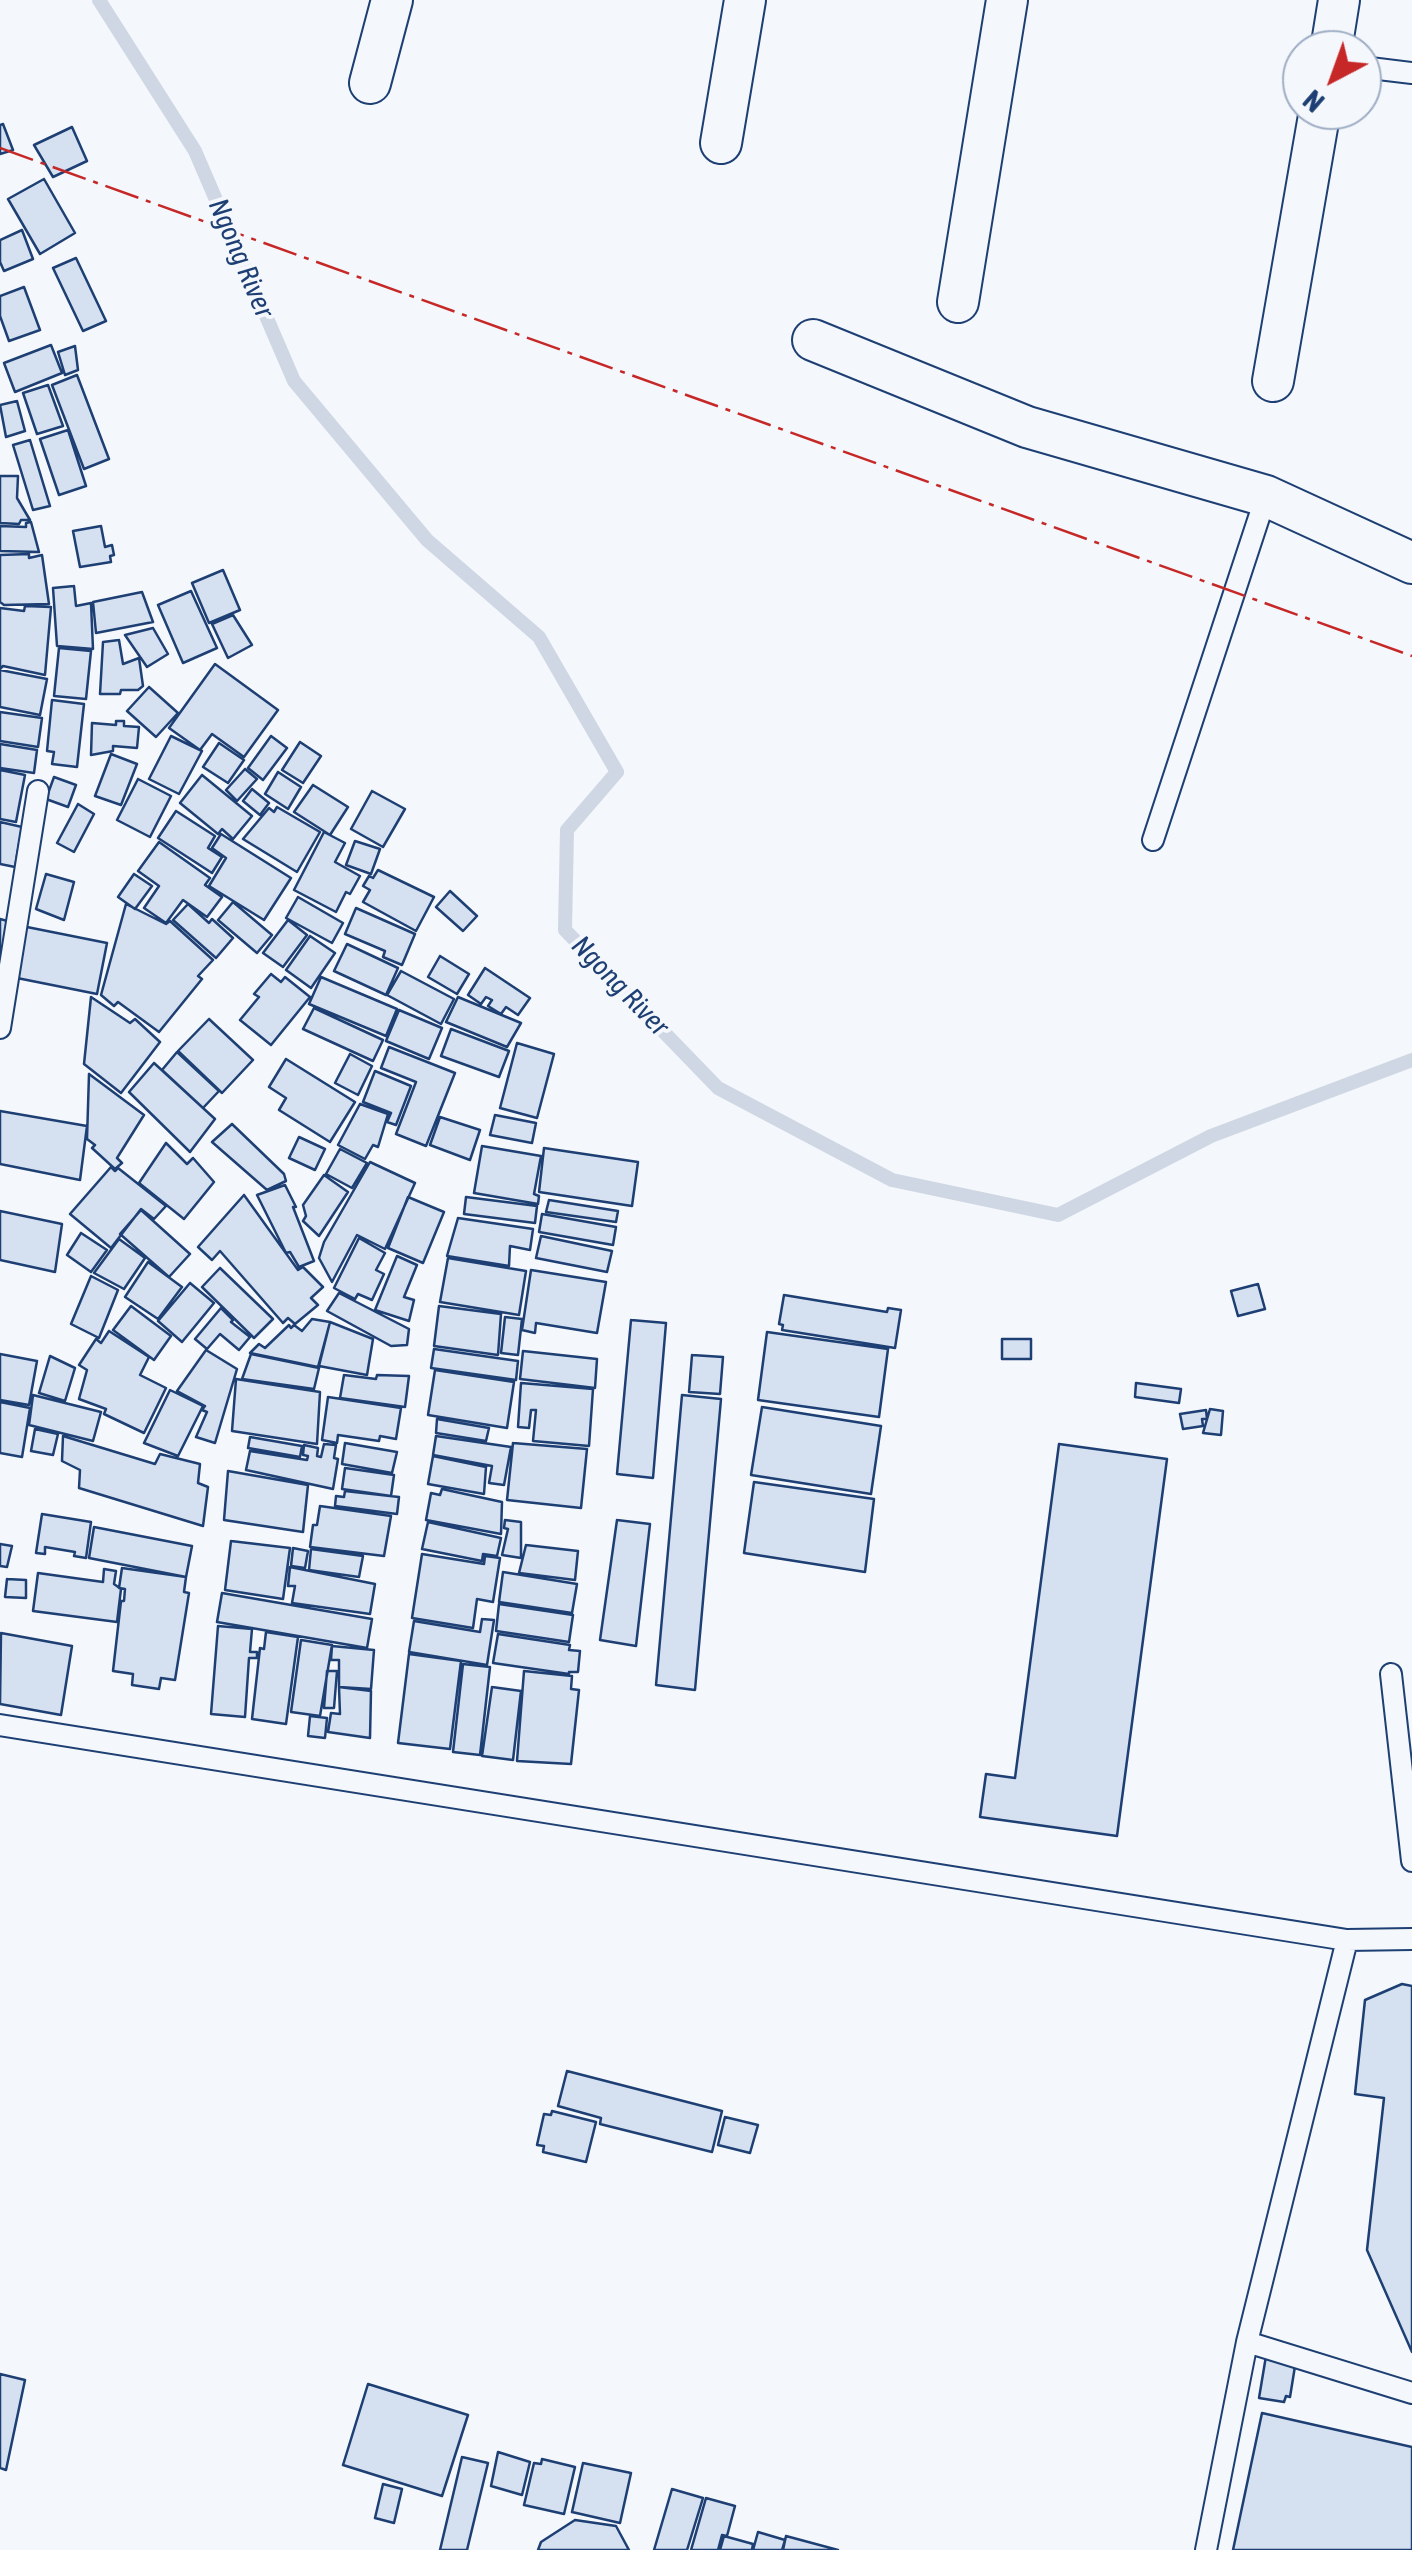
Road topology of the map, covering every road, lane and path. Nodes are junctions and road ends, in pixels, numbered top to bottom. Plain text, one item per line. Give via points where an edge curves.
1 (392, 0) edge
2 (745, 0) edge
3 (1007, 0) edge
4 (1339, 0) edge
5 (1334, 30) edge
6 (1382, 69) edge
7 (1412, 73) edge
8 (370, 82) dead end
9 (1317, 130) edge
10 (722, 143) dead end
11 (958, 302) dead end
12 (813, 340) dead end
13 (1274, 381) dead end
14 (1266, 496) junction
15 (1412, 563) edge
16 (38, 791) dead end
17 (1153, 840) dead end
18 (0, 1028) edge
19 (1391, 1674) dead end
20 (0, 1725) edge
21 (1412, 1861) edge
22 (1412, 1939) edge
23 (1347, 1940) junction
24 (1247, 2342) junction
25 (1412, 2392) edge
26 (1206, 2550) edge

1 - 8 street
2 - 10 street
3 - 11 street
4 - 5 street
6 - 7 lane
9 - 13 street
12 - 14 street via 1027,427
14 - 15 street
14 - 17 lane
16 - 18 lane
19 - 21 lane
20 - 23 lane
22 - 23 lane
23 - 24 lane
24 - 25 lane
24 - 26 lane

